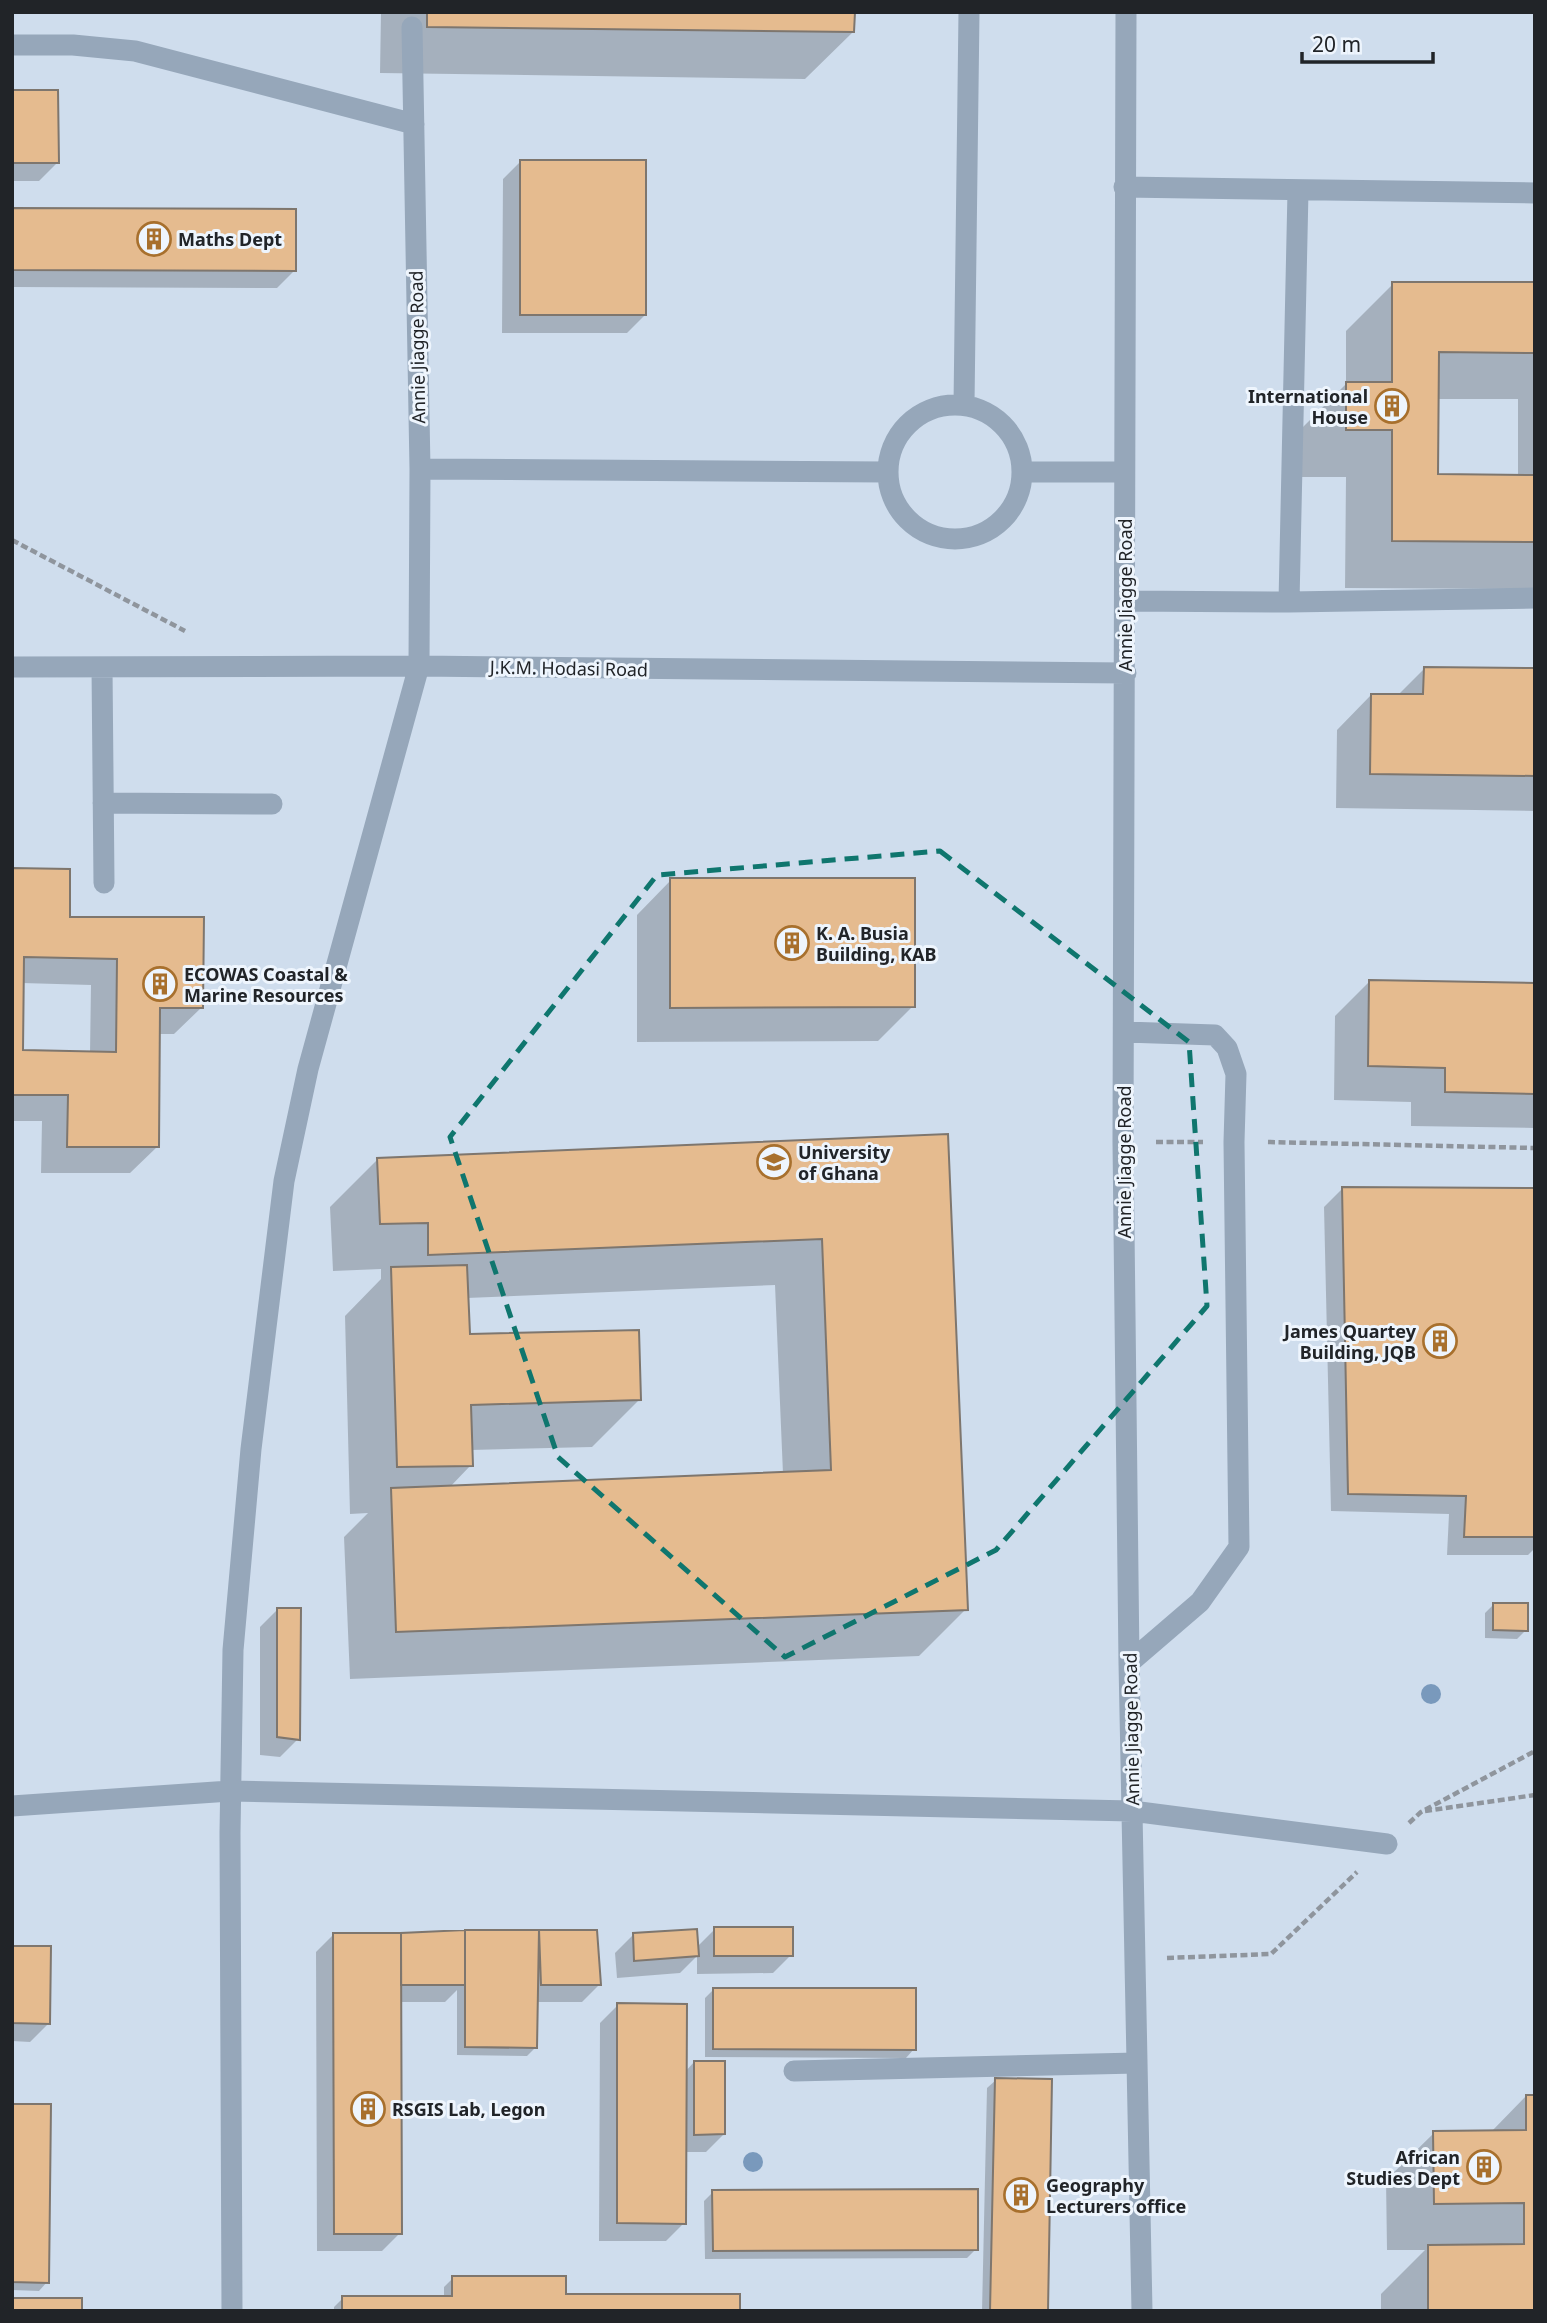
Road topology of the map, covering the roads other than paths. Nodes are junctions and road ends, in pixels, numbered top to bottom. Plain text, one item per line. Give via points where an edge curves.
1 (969, 12) edge
2 (1126, 12) edge
3 (412, 27) dead end
4 (12, 45) edge
5 (414, 124) junction
6 (1124, 187) junction
7 (1298, 191) junction
8 (1535, 193) edge
9 (964, 405) junction
10 (419, 469) junction
11 (887, 472) junction
12 (1023, 472) junction
13 (1124, 472) junction
14 (1535, 598) edge
15 (1126, 601) junction
16 (1289, 602) junction
17 (419, 666) junction
18 (12, 667) edge
19 (102, 667) junction
20 (1126, 673) junction
21 (103, 803) junction
22 (272, 804) dead end
23 (104, 883) dead end
24 (1125, 1032) junction
25 (1129, 1663) junction
26 (230, 1791) junction
27 (12, 1806) edge
28 (1132, 1811) junction
29 (1387, 1844) road end
30 (1137, 2063) junction
31 (794, 2071) dead end
32 (232, 2311) edge
33 (1142, 2311) edge

1 - 9 street
2 - 6 street, Annie Jiagge Road
3 - 5 street, Annie Jiagge Road
4 - 5 street via 135,51
5 - 10 street, Annie Jiagge Road
6 - 7 street
6 - 13 street, Annie Jiagge Road
7 - 8 street
7 - 16 street
9 - 11 street via 941,406 920,414 902,430 891,449
9 - 12 street via 983,410 1013,435
10 - 11 street
10 - 17 street, Annie Jiagge Road
11 - 12 street via 900,511 915,527 955,540 976,537 995,527 1020,493
12 - 13 street
13 - 15 street, Annie Jiagge Road
14 - 16 street
15 - 16 street
15 - 20 street, Annie Jiagge Road
17 - 19 street, J.K.M. Hodasi Road
17 - 20 street, J.K.M. Hodasi Road
17 - 26 street, Annie Jiagge Road via 308,1069 284,1181 235,1623
18 - 19 street, J.K.M. Hodasi Road
19 - 21 street
20 - 24 street, Annie Jiagge Road
21 - 22 street
21 - 23 street
24 - 25 street, Annie Jiagge Road
24 - 25 street via 1216,1035 1227,1048 1236,1074 1239,1547 1199,1602
25 - 28 street, Annie Jiagge Road
26 - 27 street
26 - 28 street
26 - 32 street, Annie Jiagge Road
28 - 29 street
28 - 30 street, Annie Jiagge Road
30 - 31 street
30 - 33 street, Annie Jiagge Road

